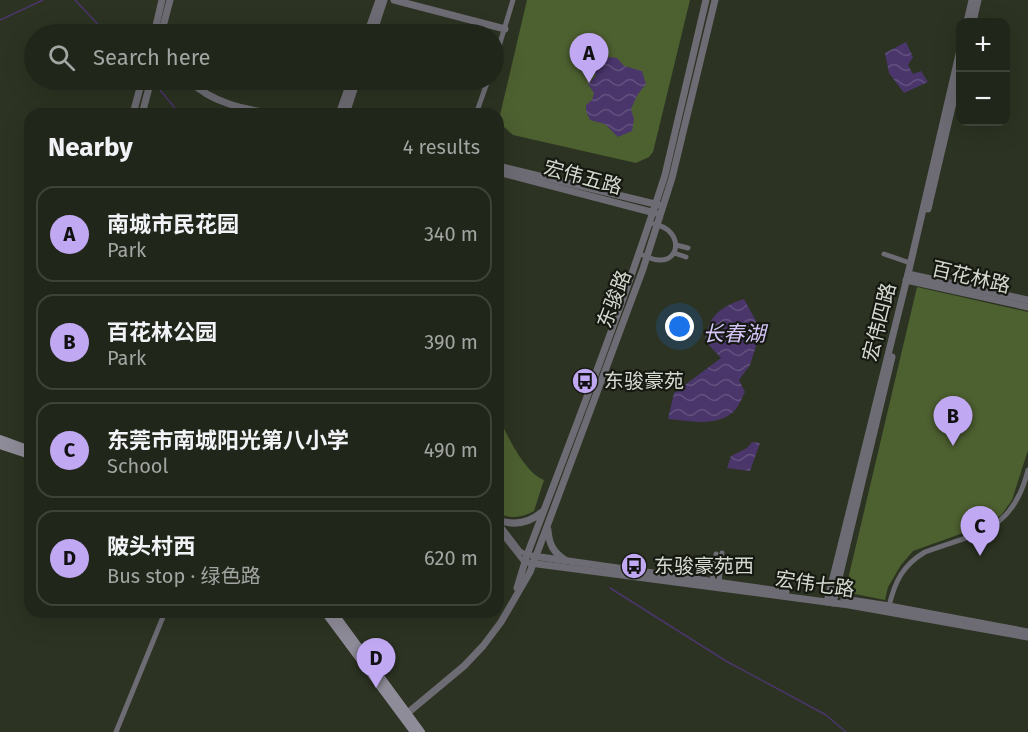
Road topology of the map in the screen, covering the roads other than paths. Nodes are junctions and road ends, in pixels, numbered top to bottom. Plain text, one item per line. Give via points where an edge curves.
1 (162, 0) edge
2 (170, 0) edge
3 (379, 0) edge
4 (384, 0) edge
5 (394, 0) edge
6 (513, 0) edge
7 (706, 0) edge
8 (715, 0) edge
9 (972, 0) edge
10 (978, 0) edge
11 (968, 18) edge
12 (974, 18) edge
13 (156, 24) edge
14 (164, 24) edge
15 (371, 24) edge
16 (376, 24) edge
17 (489, 24) edge
18 (505, 28) joint
19 (504, 31) edge
20 (956, 67) edge
21 (956, 89) edge
22 (139, 90) edge
23 (148, 90) edge
24 (195, 90) edge
25 (202, 90) edge
26 (347, 90) edge
27 (354, 90) edge
28 (484, 90) edge
29 (134, 108) edge
30 (144, 108) edge
31 (233, 108) edge
32 (251, 108) edge
33 (341, 108) edge
34 (348, 108) edge
35 (478, 108) edge
36 (504, 167) edge
37 (504, 174) edge
38 (660, 205) junction
39 (657, 213) junction
40 (653, 224) junction
41 (676, 245) junction
42 (688, 248) dead end
43 (674, 254) junction
44 (884, 254) dead end
45 (643, 256) junction
46 (686, 257) dead end
47 (910, 263) junction
48 (909, 278) junction
49 (1028, 300) edge
50 (1028, 307) edge
51 (0, 439) edge
52 (0, 445) edge
53 (24, 448) edge
54 (24, 453) edge
55 (1028, 470) edge
56 (544, 510) junction
57 (504, 522) edge
58 (548, 525) junction
59 (504, 529) edge
60 (504, 535) edge
61 (719, 553) dead end
62 (526, 558) junction
63 (535, 560) junction
64 (567, 562) junction
65 (716, 582) junction
66 (513, 600) junction
67 (830, 600) junction
68 (889, 606) junction
69 (504, 615) edge
70 (163, 618) edge
71 (330, 618) edge
72 (337, 618) edge
73 (502, 618) edge
74 (1028, 632) edge
75 (1028, 637) edge
76 (405, 715) junction
77 (116, 732) edge
78 (414, 732) edge
79 (421, 732) edge

1 - 13 street
2 - 14 street
3 - 15 street
4 - 16 street
5 - 17 street
6 - 18 street
7 - 38 street, 东骏路
8 - 38 street, 东骏路 via 675,167
9 - 11 street
10 - 12 street
18 - 19 street
20 - 47 street, 宏伟四路
21 - 48 street, 宏伟四路
22 - 29 street
23 - 30 street
24 - 31 street
25 - 32 street via 220,100
26 - 33 street
27 - 34 street
28 - 35 street
36 - 38 street, 宏伟五路
37 - 39 street, 宏伟五路
38 - 39 street, 东骏路
39 - 40 street, 东骏路
40 - 41 street via 669,230
40 - 45 street, 东骏路
41 - 42 street
41 - 43 street
43 - 45 street via 665,260
43 - 46 street
44 - 47 street
45 - 56 street, 东骏路
45 - 58 street, 东骏路
47 - 48 street, 宏伟四路
48 - 49 street, 百花林路
48 - 50 street, 百花林路
48 - 67 street, 宏伟四路
51 - 53 main road
52 - 54 main road
55 - 68 street via 1019,496 1006,516 987,530 915,557 896,581
56 - 57 street via 522,523
56 - 62 street, 东骏路
58 - 63 street, 东骏路
58 - 64 street via 553,550
59 - 62 street
60 - 62 street
61 - 65 street
62 - 63 street, 宏伟七路
62 - 66 street, 东骏路
63 - 64 street, 宏伟七路
63 - 66 street, 东骏路
63 - 67 street, 宏伟七路
64 - 65 street, 宏伟七路
65 - 67 street, 宏伟七路
66 - 69 street, 东骏路
67 - 68 street, 宏伟七路
67 - 75 street, 宏伟七路
68 - 74 street, 宏伟七路
70 - 77 street
71 - 76 main road
72 - 76 main road
73 - 76 street, 东骏路 via 479,651
76 - 78 main road
76 - 79 main road

